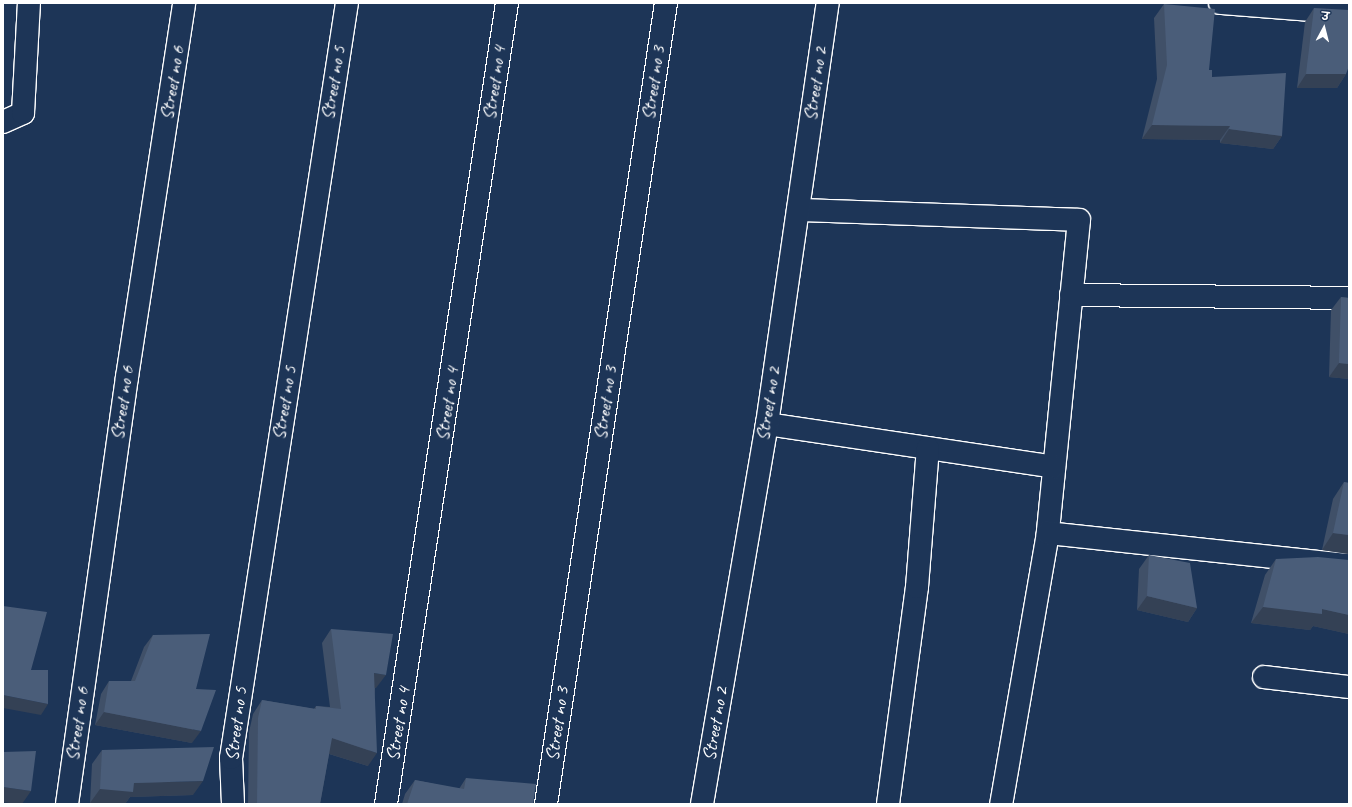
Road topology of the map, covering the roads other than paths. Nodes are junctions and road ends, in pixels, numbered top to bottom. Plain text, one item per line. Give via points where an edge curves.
1 (30, 3) edge
2 (184, 3) edge
3 (347, 3) edge
4 (507, 3) edge
5 (666, 3) edge
6 (828, 3) edge
7 (1220, 3) edge
8 (1349, 13) edge
9 (3, 122) edge
10 (798, 210) junction
11 (1071, 295) junction
12 (1349, 298) edge
13 (767, 424) junction
14 (928, 448) junction
15 (1054, 467) junction
16 (1048, 533) junction
17 (1349, 564) edge
18 (1264, 677) dead end
19 (1349, 687) edge
20 (67, 804) edge
21 (233, 804) edge
22 (386, 804) edge
23 (546, 804) edge
24 (702, 804) edge
25 (888, 804) edge
26 (1002, 804) edge

1 - 9 street via 23,113
2 - 20 street, Street no 6 via 127,377
3 - 21 street, Street no 5 via 231,758
4 - 22 street, Street no 4
5 - 23 street, Street no 3
6 - 10 street, Street no 2
7 - 8 street
10 - 11 street via 1079,220
10 - 13 street, Street no 2
11 - 12 street
11 - 15 street
13 - 14 street
13 - 24 street, Street no 2
14 - 15 street
14 - 25 street via 917,587
15 - 16 street
16 - 17 street
16 - 26 street
18 - 19 street

